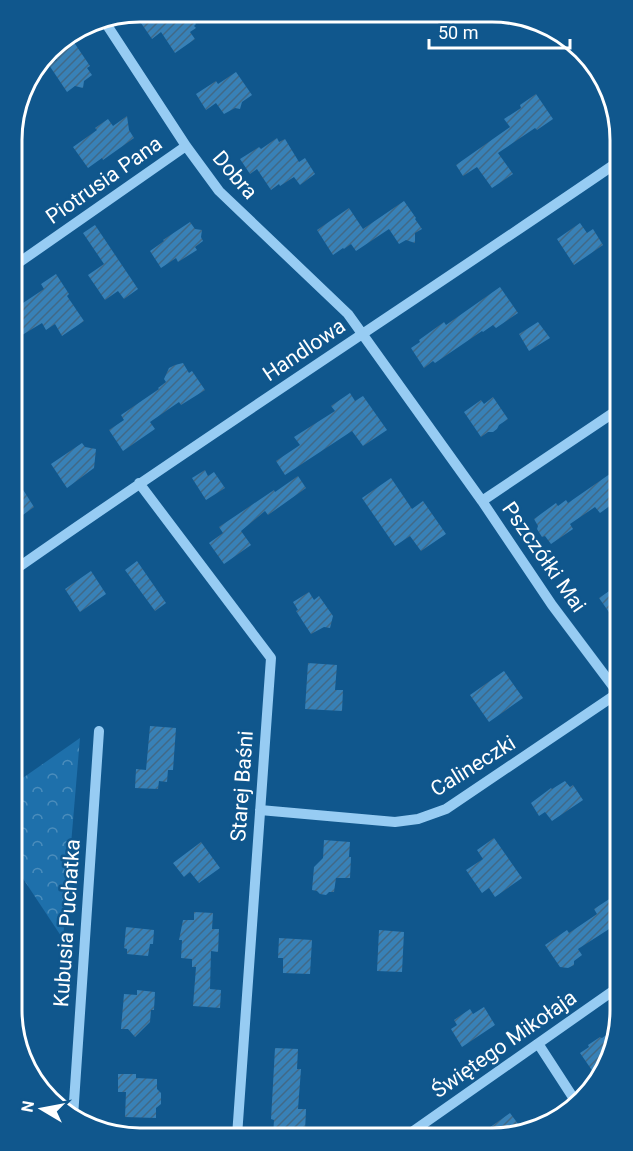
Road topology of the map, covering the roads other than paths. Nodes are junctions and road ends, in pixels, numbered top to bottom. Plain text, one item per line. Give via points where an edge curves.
1 (108, 27) edge
2 (186, 146) junction
3 (610, 167) edge
4 (22, 260) edge
5 (362, 334) junction
6 (610, 415) edge
7 (139, 483) junction
8 (482, 501) junction
9 (22, 565) edge
10 (610, 682) edge
11 (610, 698) edge
12 (99, 731) dead end
13 (260, 810) junction
14 (610, 993) edge
15 (539, 1045) junction
16 (573, 1097) edge
17 (74, 1107) edge
18 (238, 1128) edge
19 (418, 1128) edge

1 - 2 street, Dobra
2 - 4 street, Piotrusia Pana
2 - 5 street, Dobra via 219,191 345,311
3 - 5 street, Handlowa
5 - 7 street, Handlowa
5 - 8 street, Pszczółki Mai
6 - 8 street, Pszczółki Mai
7 - 9 street, Handlowa
7 - 13 street, Starej Baśni via 271,658
8 - 10 street, Pszczółki Mai
11 - 13 street, Calineczki via 446,809 418,819 395,822
12 - 17 street, Kubusia Puchatka
13 - 18 street, Starej Baśni
14 - 15 street, Świętego Mikołaja
15 - 16 street
15 - 19 street, Świętego Mikołaja

